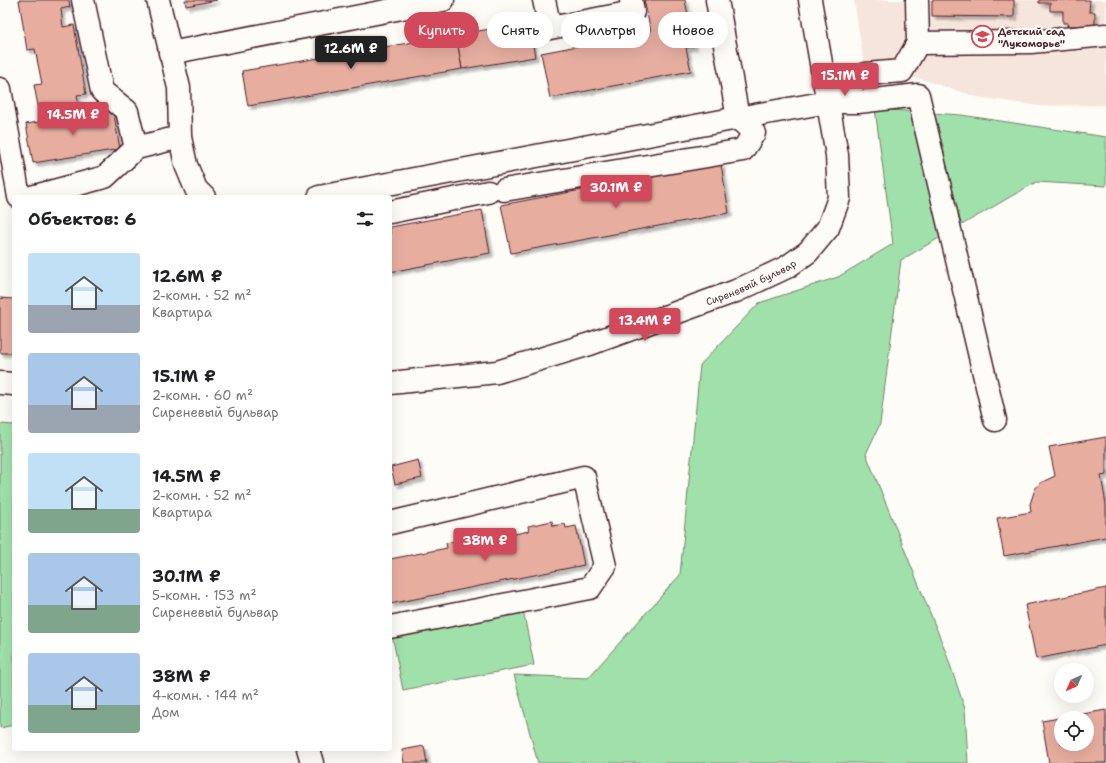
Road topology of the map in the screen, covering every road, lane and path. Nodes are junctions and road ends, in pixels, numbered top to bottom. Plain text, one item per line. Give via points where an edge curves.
1 (83, 0) edge
2 (158, 0) edge
3 (443, 0) edge
4 (544, 0) edge
5 (631, 0) edge
6 (717, 0) edge
7 (810, 0) edge
8 (918, 0) edge
9 (1106, 35) edge
10 (918, 43) junction
11 (170, 53) junction
12 (827, 92) junction
13 (1, 96) edge
14 (738, 118) junction
15 (180, 138) junction
16 (136, 148) junction
17 (19, 195) edge
18 (39, 195) edge
19 (202, 195) edge
20 (330, 195) edge
21 (392, 212) edge
22 (0, 383) edge
23 (392, 383) edge
24 (12, 384) edge
25 (995, 420) dead end
26 (392, 523) edge
27 (392, 627) edge
28 (309, 751) edge
29 (312, 763) edge

1 - 16 street via 102,91 127,111
2 - 11 street
3 - 11 street
4 - 5 street via 550,28 633,12
6 - 14 street
7 - 12 street, Сиреневый бульвар
8 - 10 street
9 - 10 street via 1031,42
10 - 12 street via 902,71 866,74 856,81
11 - 15 street via 179,88
12 - 14 street
12 - 23 street, Сиреневый бульвар via 837,155 839,198 828,228 808,252 787,267 736,291 590,344 497,372
12 - 25 street via 858,102 918,95
13 - 17 street
14 - 20 street
14 - 21 street via 754,133 743,150 496,191
15 - 16 street
15 - 19 street via 186,165 196,189
16 - 18 street via 105,178
22 - 24 street
26 - 27 street via 584,476 605,566 590,588
28 - 29 street

